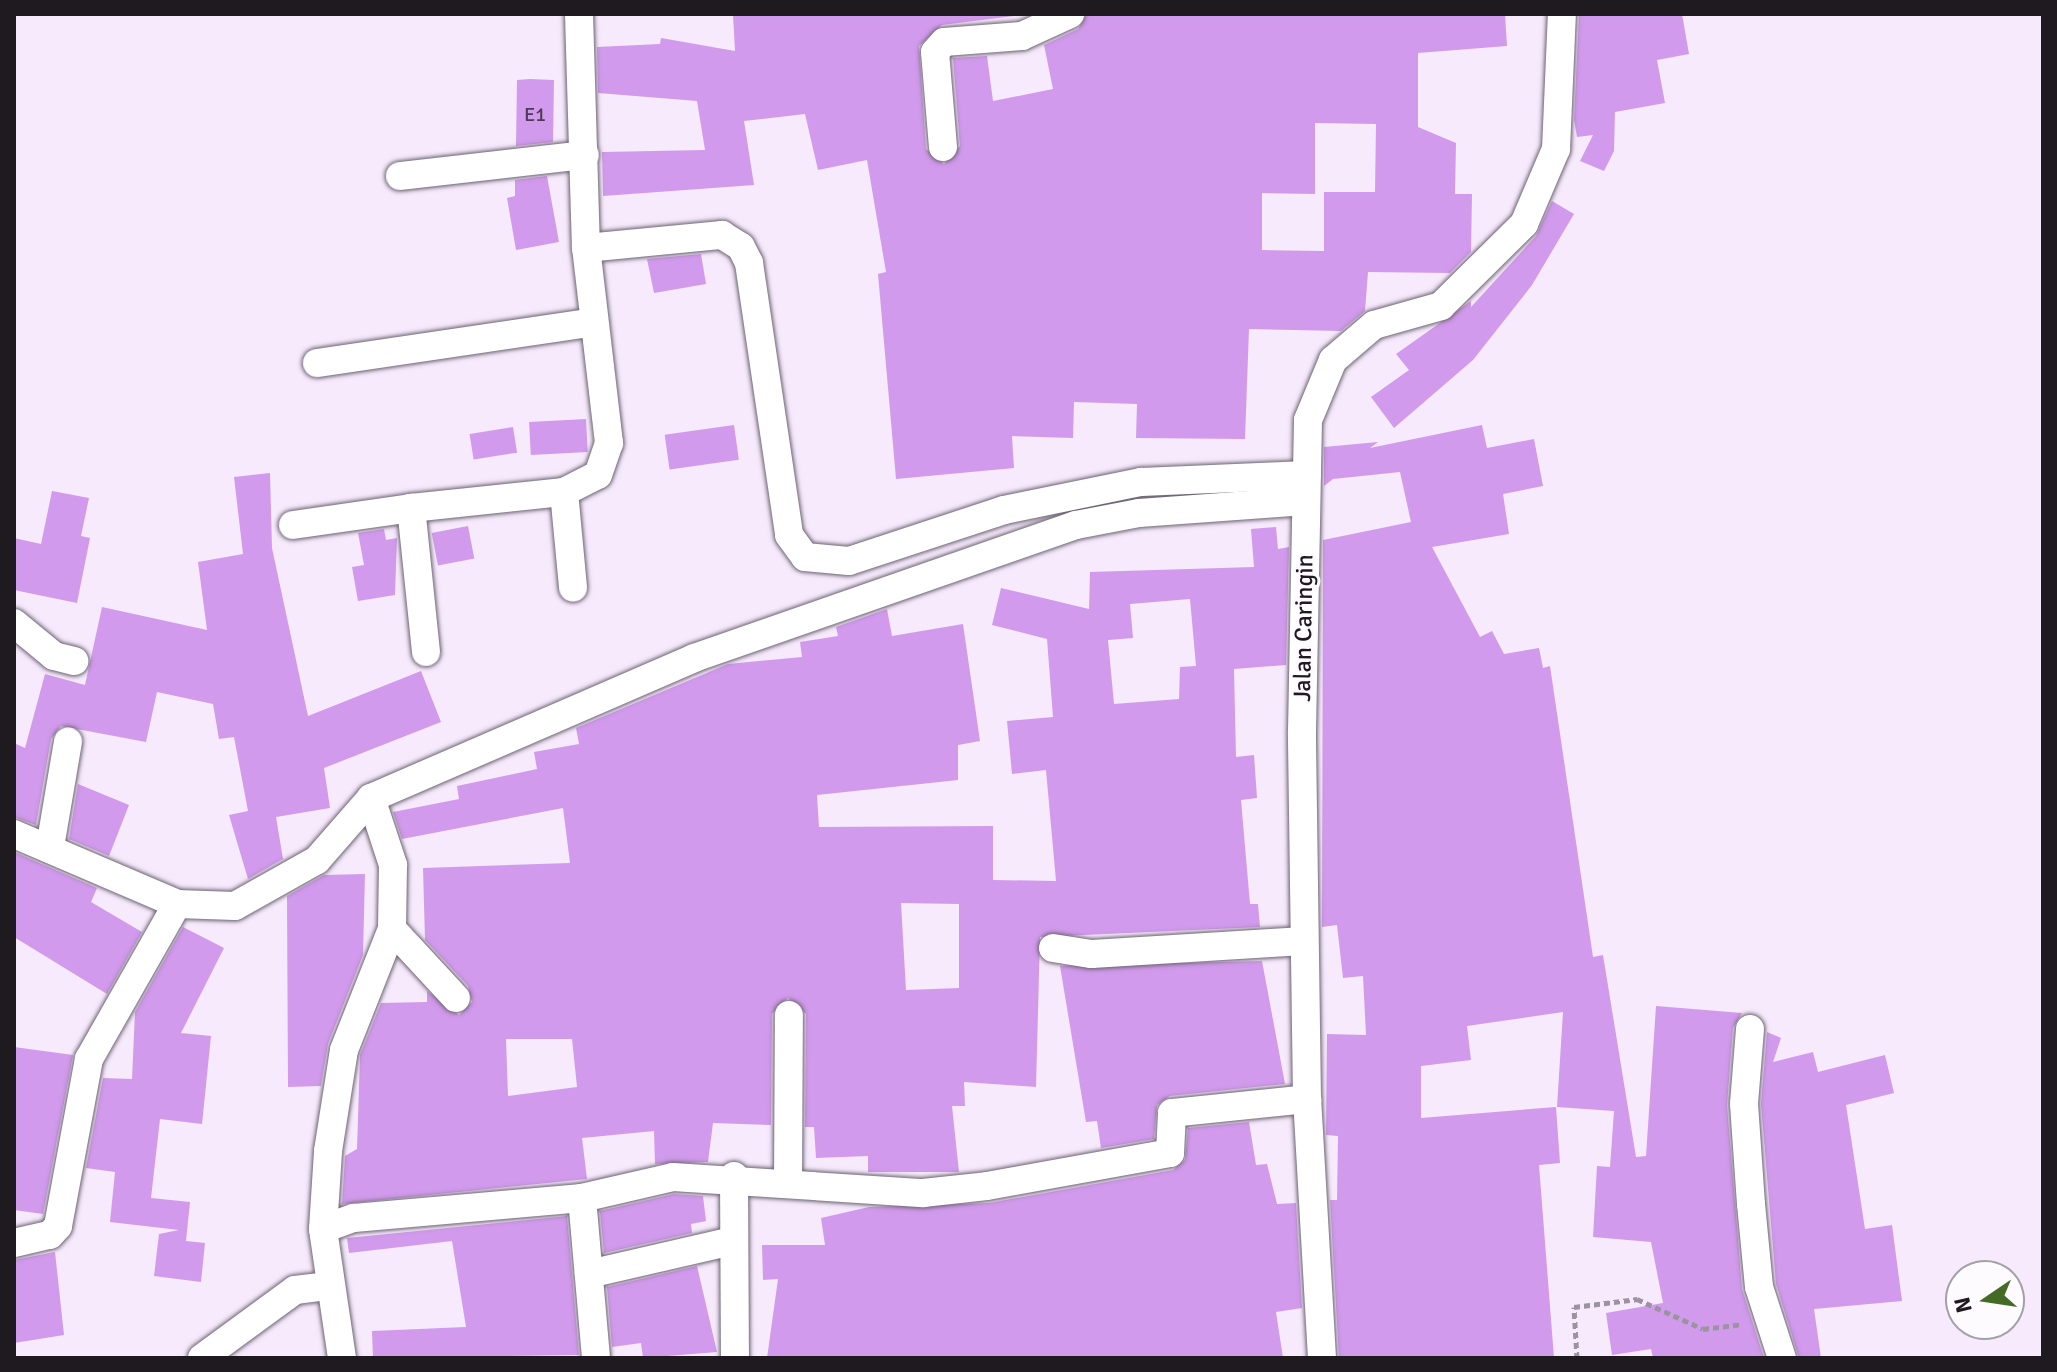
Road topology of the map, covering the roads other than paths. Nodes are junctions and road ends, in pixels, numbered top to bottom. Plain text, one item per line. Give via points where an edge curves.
1 (579, 14) edge
2 (1070, 14) edge
3 (1562, 14) edge
4 (943, 147) dead end
5 (585, 155) junction
6 (400, 176) dead end
7 (586, 248) junction
8 (594, 322) junction
9 (317, 363) dead end
10 (1307, 488) junction
11 (564, 492) junction
12 (411, 508) junction
13 (293, 525) dead end
14 (849, 561) junction
15 (573, 588) dead end
16 (859, 600) junction
17 (14, 623) edge
18 (426, 652) dead end
19 (74, 661) dead end
20 (68, 742) dead end
21 (371, 798) junction
22 (14, 834) edge
23 (50, 847) junction
24 (177, 904) junction
25 (392, 929) junction
26 (1304, 941) junction
27 (1053, 948) dead end
28 (456, 998) dead end
29 (789, 1015) dead end
30 (1750, 1029) dead end
31 (1307, 1099) junction
32 (734, 1176) junction
33 (788, 1183) junction
34 (582, 1198) junction
35 (323, 1229) junction
36 (732, 1241) junction
37 (14, 1243) edge
38 (589, 1274) junction
39 (329, 1286) junction
40 (202, 1358) edge
41 (342, 1358) edge
42 (596, 1358) edge
43 (735, 1358) edge
44 (1322, 1358) edge
45 (1782, 1358) edge

1 - 5 street
2 - 4 street via 1022,36 944,42 935,52
3 - 10 street, Jalan Caringin via 1556,149 1524,224 1441,306 1374,325 1333,360 1308,420
5 - 6 street
5 - 7 street
7 - 8 street
7 - 14 street via 722,235 741,247 749,263 789,535 805,557
8 - 9 street
8 - 11 street via 609,443 598,475
10 - 14 street via 1141,482 1004,510
10 - 16 street via 1076,525
10 - 26 street, Jalan Caringin
11 - 12 street
11 - 15 street
12 - 13 street
12 - 18 street
14 - 16 street
16 - 21 street via 694,658
17 - 19 street via 54,656
20 - 23 street
21 - 24 street via 317,860 280,882 235,906
21 - 25 street via 393,865
22 - 23 street
23 - 24 street
24 - 37 street via 89,1059 58,1226 50,1235
25 - 28 street
25 - 35 street via 344,1050
26 - 27 street via 1092,954
26 - 31 street, Jalan Caringin
29 - 33 street
30 - 45 street via 1744,1104 1759,1287
31 - 33 street via 1172,1113 1170,1153 1088,1170 923,1193
31 - 44 street, Jalan Caringin
32 - 33 street
32 - 34 street via 673,1177
32 - 36 street
34 - 35 street via 369,1216
34 - 38 street
35 - 39 street
36 - 38 street
36 - 43 street
38 - 42 street
39 - 40 street via 295,1290
39 - 41 street via 340,1315

